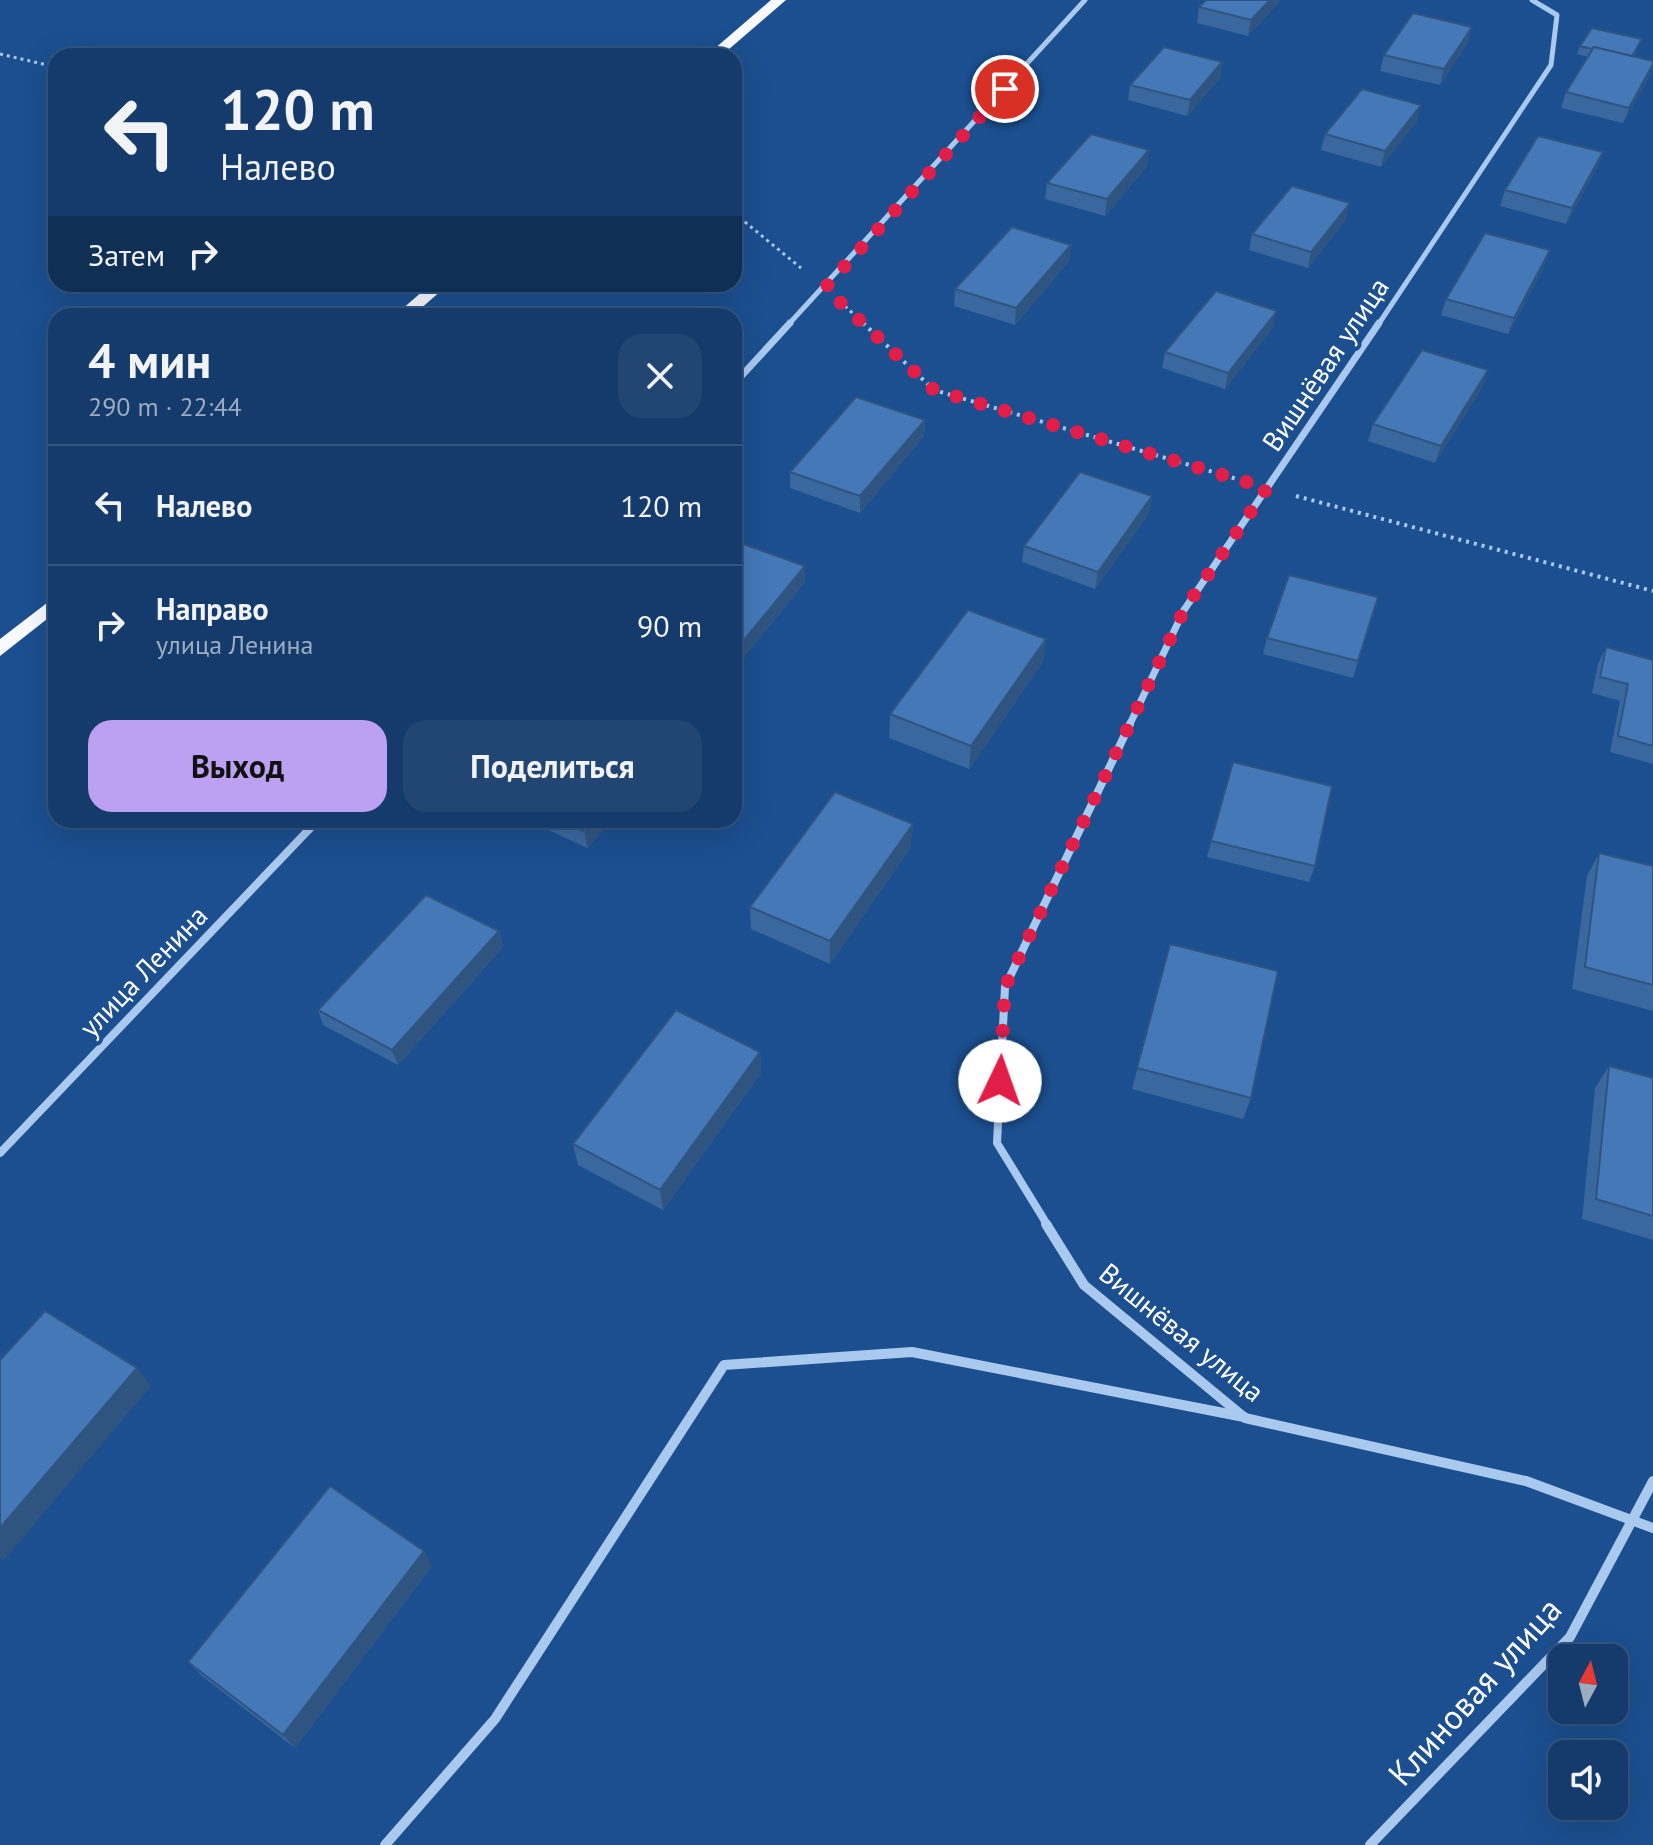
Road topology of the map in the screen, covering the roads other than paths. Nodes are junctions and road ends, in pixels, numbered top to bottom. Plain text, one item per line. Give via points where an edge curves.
1 (779, 0) edge
2 (1085, 0) edge
3 (1532, 0) edge
4 (722, 48) edge
5 (431, 292) edge
6 (412, 308) edge
7 (742, 376) edge
8 (48, 609) edge
9 (0, 649) edge
10 (310, 828) edge
11 (0, 1153) edge
12 (1245, 1418) junction
13 (1653, 1481) edge
14 (1634, 1521) junction
15 (1653, 1528) edge
16 (385, 1845) edge
17 (1370, 1845) edge

1 - 4 highway
2 - 7 street
3 - 12 street, Вишнёвая улица via 1557,15 1551,65 1184,610 1005,987 997,1143 1084,1285
5 - 6 highway
8 - 9 highway
10 - 11 street, улица Ленина
12 - 14 street, Вишнёвая улица via 1526,1481
12 - 16 street via 912,1352 724,1365 495,1719
13 - 14 street, Клиновая улица
14 - 15 street, Вишнёвая улица
14 - 17 street, Клиновая улица via 1570,1637

